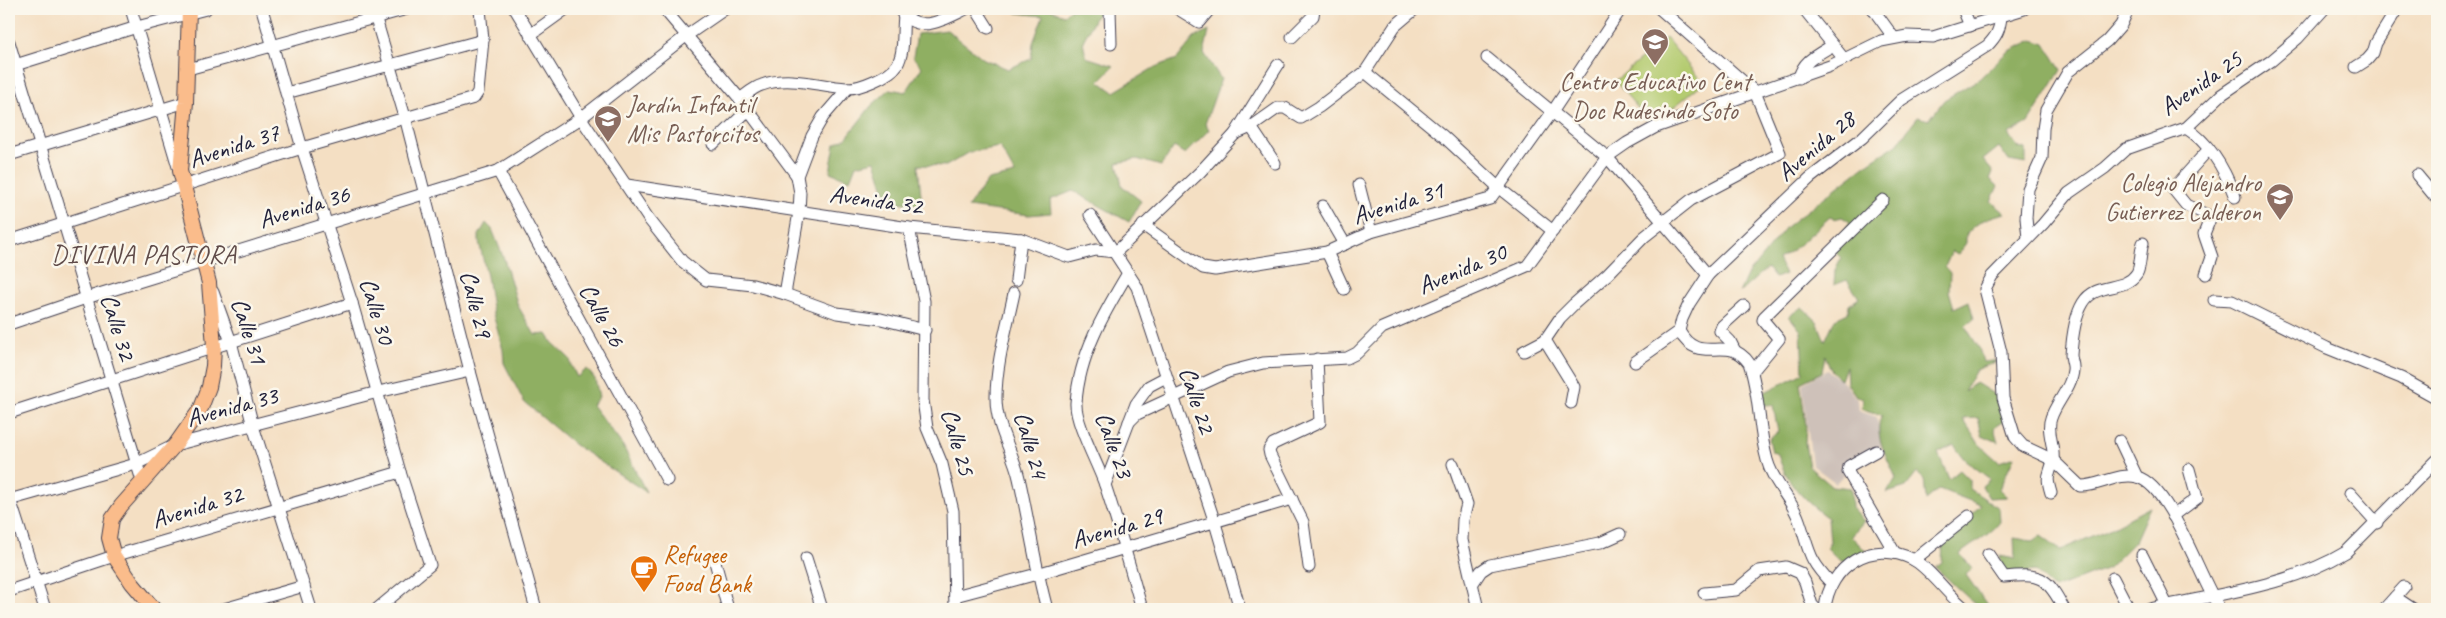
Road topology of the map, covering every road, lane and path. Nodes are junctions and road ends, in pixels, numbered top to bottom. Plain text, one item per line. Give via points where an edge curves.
1 (131, 9) edge
2 (206, 9) edge
3 (262, 9) edge
4 (407, 9) edge
5 (480, 9) edge
6 (514, 9) edge
7 (566, 9) edge
8 (664, 9) edge
9 (725, 9) edge
10 (966, 9) edge
11 (976, 9) edge
12 (1110, 9) edge
13 (1178, 9) edge
14 (1210, 9) edge
15 (1314, 9) edge
16 (1415, 9) edge
17 (1621, 9) edge
18 (1660, 9) edge
19 (1804, 9) edge
20 (1873, 9) edge
21 (1963, 9) edge
22 (2024, 9) edge
23 (2324, 9) edge
24 (2397, 9) edge
25 (189, 11) edge
26 (2125, 11) edge
27 (901, 12) edge
28 (375, 13) edge
29 (2001, 16) junction
30 (1970, 26) junction
31 (137, 27) junction
32 (988, 28) dead end
33 (530, 35) junction
34 (686, 36) junction
35 (1292, 37) dead end
36 (1894, 38) junction
37 (483, 40) junction
38 (9, 42) edge
39 (1111, 44) dead end
40 (1833, 45) junction
41 (273, 46) junction
42 (1487, 58) dead end
43 (1844, 59) junction
44 (389, 64) junction
45 (1278, 65) dead end
46 (12, 66) edge
47 (2356, 66) dead end
48 (188, 69) junction
49 (1365, 72) junction
50 (1799, 78) junction
51 (848, 88) junction
52 (1756, 92) junction
53 (286, 93) junction
54 (740, 99) junction
55 (186, 102) junction
56 (160, 108) junction
57 (748, 110) junction
58 (1553, 111) junction
59 (405, 116) junction
60 (581, 118) junction
61 (1252, 127) junction
62 (2186, 128) junction
63 (1235, 134) junction
64 (713, 144) dead end
65 (40, 146) junction
66 (302, 148) junction
67 (2209, 148) junction
68 (9, 155) edge
69 (1607, 157) junction
70 (1275, 163) dead end
71 (180, 171) junction
72 (498, 171) junction
73 (2417, 175) dead end
74 (797, 176) junction
75 (1359, 184) dead end
76 (627, 185) junction
77 (184, 186) junction
78 (1499, 188) junction
79 (426, 195) junction
80 (2234, 197) dead end
81 (2437, 199) edge
82 (1883, 200) dead end
83 (1323, 206) dead end
84 (799, 212) junction
85 (1090, 215) dead end
86 (1662, 222) junction
87 (64, 224) junction
88 (325, 224) junction
89 (1143, 225) junction
90 (909, 228) junction
91 (1553, 231) junction
92 (1372, 232) junction
93 (2028, 238) junction
94 (1021, 239) junction
95 (9, 241) edge
96 (2143, 243) dead end
97 (1344, 244) junction
98 (1116, 252) junction
99 (1327, 252) junction
100 (205, 261) junction
101 (1128, 273) junction
102 (2206, 274) dead end
103 (1708, 275) junction
104 (1016, 280) dead end
105 (210, 283) junction
106 (1344, 289) dead end
107 (1014, 293) dead end
108 (786, 294) junction
109 (86, 298) junction
110 (2214, 300) dead end
111 (352, 304) junction
112 (1744, 306) dead end
113 (9, 324) edge
114 (925, 330) junction
115 (1679, 331) junction
116 (1545, 340) junction
117 (231, 342) junction
118 (214, 346) junction
119 (1734, 349) junction
120 (1524, 351) dead end
121 (1317, 359) junction
122 (1635, 362) dead end
123 (470, 371) junction
124 (1752, 372) junction
125 (1166, 377) junction
126 (111, 379) junction
127 (378, 392) junction
128 (1173, 397) junction
129 (2437, 398) edge
130 (1571, 403) dead end
131 (9, 413) edge
132 (1129, 422) junction
133 (253, 426) junction
134 (2120, 441) dead end
135 (175, 445) junction
136 (1876, 451) dead end
137 (2053, 460) junction
138 (136, 464) junction
139 (1454, 464) dead end
140 (2435, 466) edge
141 (2189, 469) dead end
142 (400, 472) junction
143 (2137, 477) junction
144 (667, 480) dead end
145 (142, 481) junction
146 (1105, 485) junction
147 (2051, 493) dead end
148 (2350, 493) dead end
149 (9, 498) edge
150 (1292, 499) junction
151 (279, 506) junction
152 (1969, 516) dead end
153 (2173, 516) junction
154 (1214, 523) junction
155 (2377, 523) junction
156 (1620, 534) dead end
157 (1124, 549) junction
158 (1895, 553) junction
159 (1988, 554) dead end
160 (2142, 555) dead end
161 (114, 556) junction
162 (714, 558) dead end
163 (806, 558) dead end
164 (1914, 560) junction
165 (1309, 567) dead end
166 (1037, 574) junction
167 (2113, 578) dead end
168 (36, 583) junction
169 (1474, 583) junction
170 (1831, 584) junction
171 (304, 586) junction
172 (2404, 587) dead end
173 (9, 591) edge
174 (1704, 593) dead end
175 (955, 596) junction
176 (2213, 597) junction
177 (2395, 597) junction
178 (393, 605) edge
179 (2167, 606) junction
180 (45, 609) edge
181 (154, 609) edge
182 (224, 609) edge
183 (311, 609) edge
184 (377, 609) edge
185 (536, 609) edge
186 (728, 609) edge
187 (822, 609) edge
188 (955, 609) edge
189 (1047, 609) edge
190 (1142, 609) edge
191 (1240, 609) edge
192 (1478, 609) edge
193 (1816, 609) edge
194 (1825, 609) edge
195 (1966, 609) edge
196 (2064, 609) edge
197 (2129, 609) edge
198 (2150, 609) edge
199 (2220, 609) edge
200 (2384, 609) edge
201 (2413, 609) edge

1 - 31 street, Calle 31
2 - 25 street
3 - 41 street, Calle 30
4 - 28 street
5 - 37 street
6 - 33 street
7 - 33 street
8 - 34 street
9 - 34 street
10 - 27 street via 933,25 921,23
11 - 32 street
12 - 39 street
13 - 14 street via 1199,22
15 - 35 street via 1313,16
16 - 49 street via 1394,26
17 - 58 street, Avenida 31
18 - 52 street
19 - 40 street
20 - 36 street
21 - 30 street
22 - 29 street, Avenida 30
23 - 62 street, Avenida 25 via 2298,38 2221,95
24 - 47 street via 2373,53
25 - 31 street
25 - 48 main road
26 - 93 street via 2121,25 2107,41 2068,72 2046,110 2042,158 2028,188
27 - 51 street via 901,57 897,66 881,78
28 - 41 street
28 - 44 street, Calle 29
29 - 30 street, Avenida 30
29 - 103 street, Avenida 28 via 1998,33 1987,46 1901,100 1862,138 1810,178
30 - 36 street, Avenida 30 via 1933,37
31 - 46 street
31 - 56 street, Calle 31
33 - 60 street
34 - 54 street
34 - 60 street
36 - 43 street, Avenida 30
37 - 44 street
37 - 59 street, Avenida 37 via 478,92 474,98
38 - 46 street, Calle 32
40 - 43 street
40 - 50 street via 1808,61
41 - 48 street
41 - 53 street, Calle 30
42 - 58 street
43 - 50 street, Avenida 30
44 - 53 street
44 - 59 street, Calle 29
45 - 63 street
46 - 65 street, Calle 32
48 - 55 main road
49 - 61 street via 1301,118 1285,108 1278,108
49 - 78 street via 1444,136
50 - 52 street, Avenida 30
51 - 54 street via 779,81 761,85
51 - 74 street via 823,117
52 - 69 street, Avenida 30 via 1656,127
52 - 86 street via 1780,153 1691,200
53 - 66 street, Calle 30
54 - 57 street
55 - 56 street
55 - 71 main road
56 - 65 street
56 - 71 street, Calle 31
57 - 64 street
57 - 74 street
58 - 69 street
58 - 78 street, Avenida 31
59 - 66 street, Avenida 37
59 - 79 street, Calle 29
60 - 72 street
60 - 76 street
61 - 63 street
61 - 70 street
62 - 67 street
62 - 93 street, Avenida 25 via 2126,149 2069,193
63 - 89 street
65 - 68 street
65 - 87 street, Calle 32
66 - 77 street, Avenida 37
66 - 88 street, Calle 30
67 - 80 street via 2229,180
67 - 102 street via 2173,189 2186,205 2210,219 2204,234 2212,257
69 - 86 street
69 - 91 street, Avenida 30
71 - 77 main road, Calle 31
72 - 79 street, Avenida 36
72 - 144 street, Calle 26
73 - 81 street
74 - 84 street
75 - 92 street
76 - 84 street, Avenida 32
76 - 108 street via 682,261 706,280 743,283
77 - 87 street, Avenida 37
77 - 100 main road, Calle 31
78 - 91 street
78 - 92 street, Avenida 31 via 1490,199
79 - 88 street, Avenida 36
79 - 123 street, Calle 29
82 - 124 street via 1764,317 1779,340
83 - 97 street
84 - 90 street, Avenida 32
84 - 108 street
85 - 98 street, Calle 22 via 1104,240
86 - 103 street
86 - 116 street via 1567,311
87 - 95 street, Avenida 37
87 - 109 street, Calle 32
88 - 100 street, Avenida 36
88 - 111 street, Calle 30
89 - 98 street
89 - 99 street, Avenida 31 via 1209,269
90 - 94 street, Avenida 32
90 - 114 street, Calle 25 via 924,301
91 - 121 street, Avenida 30 via 1528,266 1382,328 1357,353 1347,358
92 - 97 street, Avenida 31
93 - 137 street, Avenida 25 via 1992,276 1985,289 2001,352 2003,398 2015,437 2023,446
94 - 98 street, Avenida 32 via 1070,256 1096,250
94 - 104 street
96 - 137 street via 2138,271 2133,278 2127,284 2091,293 2078,313 2071,356 2073,370 2050,420
97 - 99 street, Avenida 31
98 - 101 street, Calle 22
99 - 106 street
100 - 105 main road, Calle 31
100 - 109 street, Avenida 36
101 - 125 street, Calle 22 via 1136,287
101 - 146 street, Calle 23 via 1100,321 1087,352 1076,404
103 - 115 street, Avenida 28 via 1689,304
105 - 117 street, Calle 31
105 - 118 main road
107 - 166 street, Calle 24 via 999,365 996,399 1000,428 1018,476
108 - 114 street via 838,313
109 - 113 street, Avenida 36
109 - 126 street, Calle 32
110 - 129 street via 2232,301 2327,348 2401,378
111 - 117 street
111 - 127 street, Calle 30
112 - 119 street via 1720,331
114 - 175 street, Calle 25 via 923,400 927,428 942,464 953,511
115 - 119 street via 1693,348
115 - 122 street
116 - 120 street
116 - 130 street via 1574,387
117 - 118 street
117 - 133 street, Calle 31
118 - 126 street
118 - 135 main road via 209,387 201,408
119 - 124 street via 1744,355
121 - 128 street, Avenida 30 via 1263,363 1228,372
121 - 150 street via 1320,422 1274,444 1269,450
123 - 127 street, Avenida 33
123 - 185 street, Calle 29
124 - 170 street via 1767,461 1774,480 1799,518 1808,552
125 - 128 street, Calle 22
125 - 132 street via 1149,386 1136,404
126 - 131 street
126 - 138 street, Calle 32
127 - 133 street, Avenida 33
127 - 142 street, Calle 30
128 - 132 street, Avenida 30 via 1137,414
128 - 154 street, Calle 22
132 - 146 street
133 - 135 street, Avenida 33
133 - 151 street, Calle 31
134 - 143 street
135 - 138 street, Avenida 33
135 - 145 main road
136 - 158 street via 1849,466 1848,472
137 - 143 street via 2080,486 2092,486 2125,476
137 - 147 street via 2047,474
138 - 145 street, Calle 32
138 - 149 street, Avenida 33
139 - 169 street via 1467,504 1462,540
140 - 155 street
141 - 153 street via 2197,498
142 - 151 street, Avenida 32
142 - 178 street, Calle 30 via 430,565
143 - 153 street via 2151,485
145 - 161 main road via 112,519 110,538
146 - 157 street, Calle 23
148 - 155 street
149 - 168 street
150 - 154 street, Avenida 29
150 - 165 street via 1303,522
151 - 161 street, Avenida 32
151 - 171 street, Calle 31
152 - 164 street
153 - 176 street
154 - 157 street, Avenida 29
154 - 191 street, Calle 22
155 - 176 street via 2346,552 2328,563 2303,573
156 - 169 street via 1600,543 1490,565 1481,571
157 - 166 street, Avenida 29
157 - 190 street, Calle 23
158 - 164 street
158 - 170 street via 1873,553 1856,559
159 - 196 street via 2004,577 2029,574 2039,577 2055,592
160 - 179 street
161 - 168 street, Avenida 32
161 - 181 main road
162 - 186 street
163 - 187 street
164 - 195 street
166 - 175 street, Avenida 29
166 - 189 street, Calle 24
167 - 197 street
168 - 173 street, Avenida 32
168 - 180 street
169 - 192 street
170 - 194 street
171 - 182 street
171 - 183 street, Calle 31
172 - 177 street
174 - 193 street via 1736,590 1759,571 1786,567 1800,573
175 - 188 street, Calle 25
176 - 179 street
176 - 199 street
177 - 200 street
177 - 201 street
178 - 184 street
179 - 198 street

